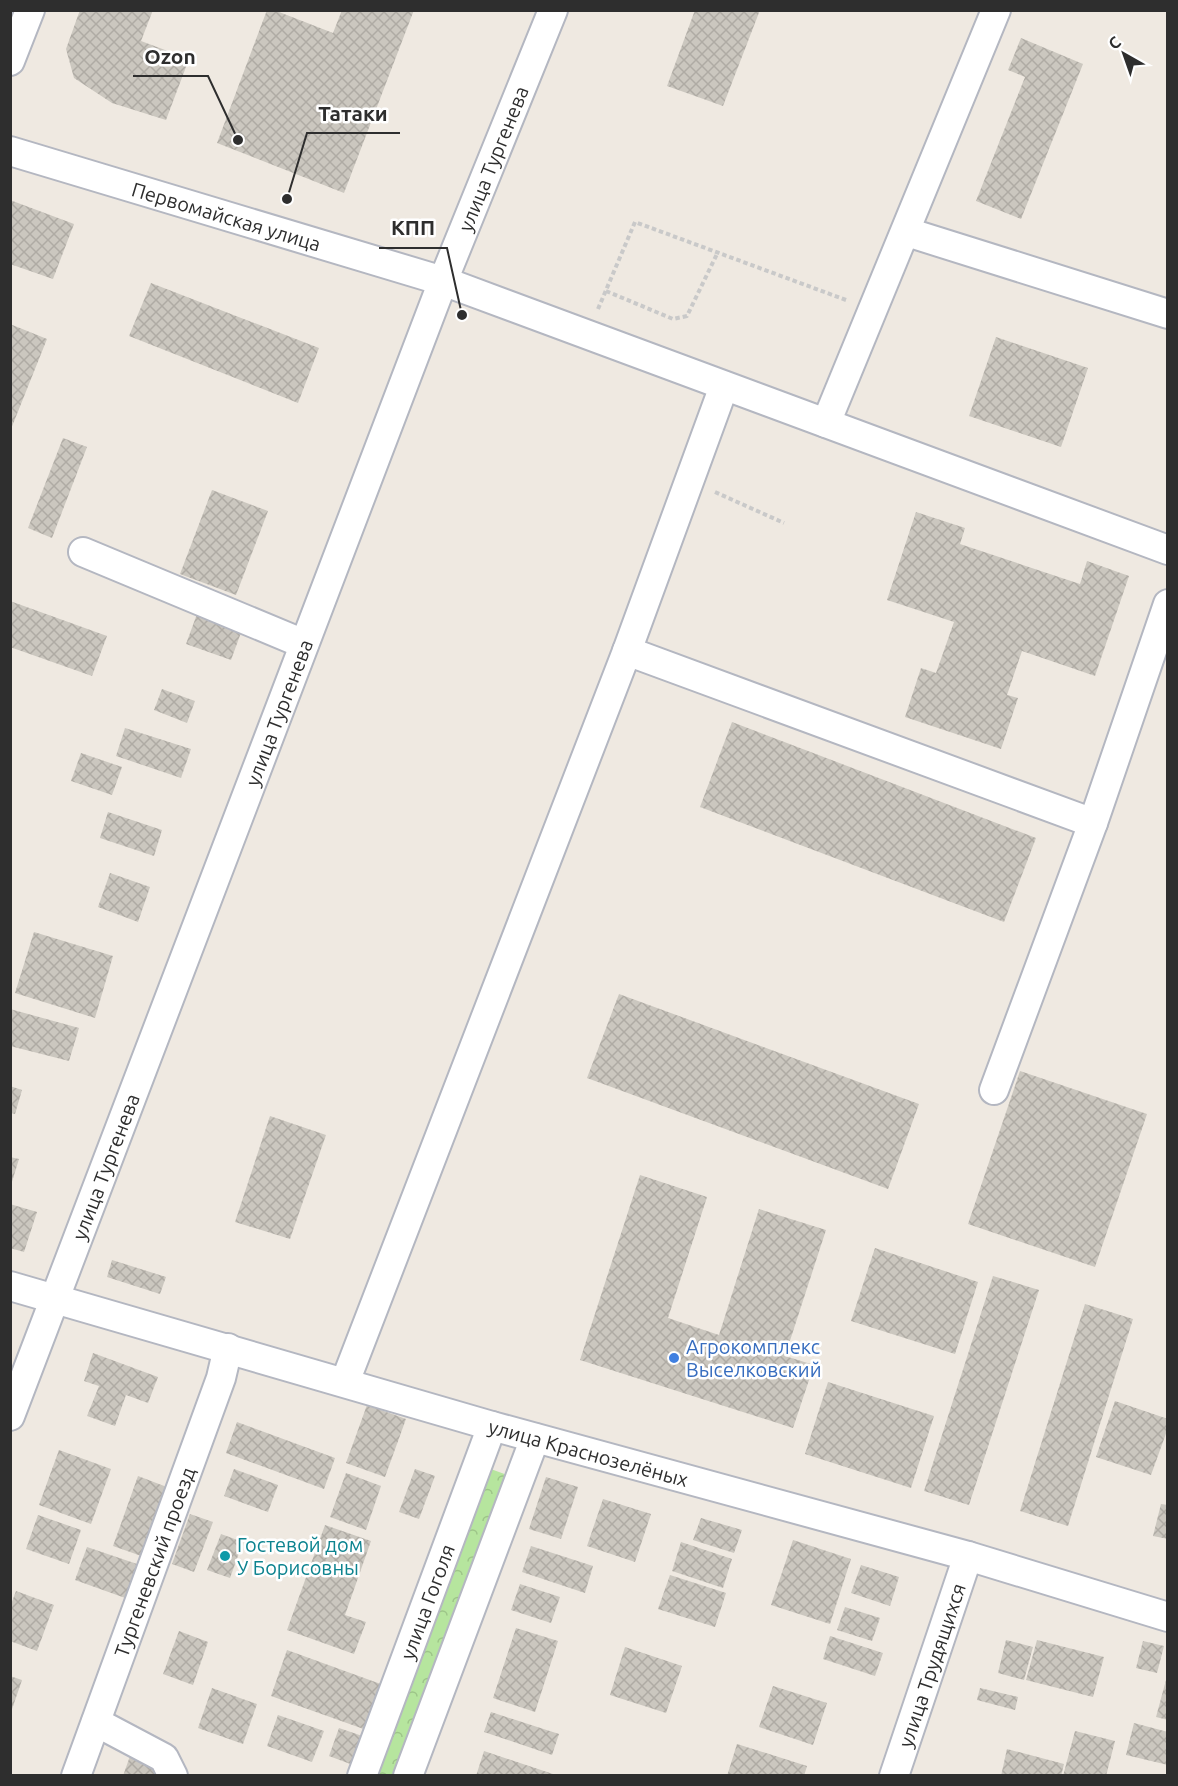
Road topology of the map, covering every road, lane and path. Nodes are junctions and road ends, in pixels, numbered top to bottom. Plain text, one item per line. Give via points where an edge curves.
1 (30, 10) edge
2 (553, 10) edge
3 (996, 10) edge
4 (10, 61) edge
5 (10, 151) edge
6 (907, 232) junction
7 (718, 252) junction
8 (443, 281) junction
9 (606, 291) junction
10 (874, 310) junction
11 (1167, 314) edge
12 (588, 335) junction
13 (724, 386) junction
14 (826, 423) junction
15 (690, 481) junction
16 (784, 523) dead end
17 (1167, 550) edge
18 (83, 552) dead end
19 (1167, 604) edge
20 (304, 644) junction
21 (627, 651) junction
22 (1093, 823) junction
23 (994, 1090) dead end
24 (10, 1286) edge
25 (56, 1299) junction
26 (228, 1348) junction
27 (345, 1382) junction
28 (10, 1416) edge
29 (492, 1426) junction
30 (535, 1438) junction
31 (968, 1556) junction
32 (1167, 1617) edge
33 (96, 1722) junction
34 (76, 1776) edge
35 (173, 1776) edge
36 (362, 1776) edge
37 (408, 1776) edge
38 (894, 1776) edge

1 - 4 street
2 - 8 street, улица Тургенева
3 - 6 street
5 - 8 street, Первомайская улица
6 - 10 street
6 - 11 street
7 - 9 path via 687,316 673,319
7 - 9 path via 635,222
7 - 10 path
8 - 12 street, Первомайская улица
8 - 20 street, улица Тургенева
9 - 12 path
10 - 14 street
12 - 13 street, Первомайская улица
13 - 14 street, Первомайская улица
13 - 15 street
14 - 17 street, Первомайская улица
15 - 16 path
15 - 21 street
18 - 20 street
19 - 22 street
20 - 25 street, улица Тургенева
21 - 22 street
21 - 27 street
22 - 23 street
24 - 25 street, улица Краснозелёных
25 - 26 street, улица Краснозелёных
25 - 28 street, улица Тургенева
26 - 27 street, улица Краснозелёных
26 - 33 street, Тургеневский проезд via 221,1378
27 - 29 street, улица Краснозелёных
29 - 30 street, улица Краснозелёных
29 - 36 street, улица Гоголя
30 - 31 street, улица Краснозелёных
30 - 37 street
31 - 32 street, улица Краснозелёных
31 - 38 street, улица Трудящихся
33 - 34 street, Тургеневский проезд
33 - 35 street via 164,1758

